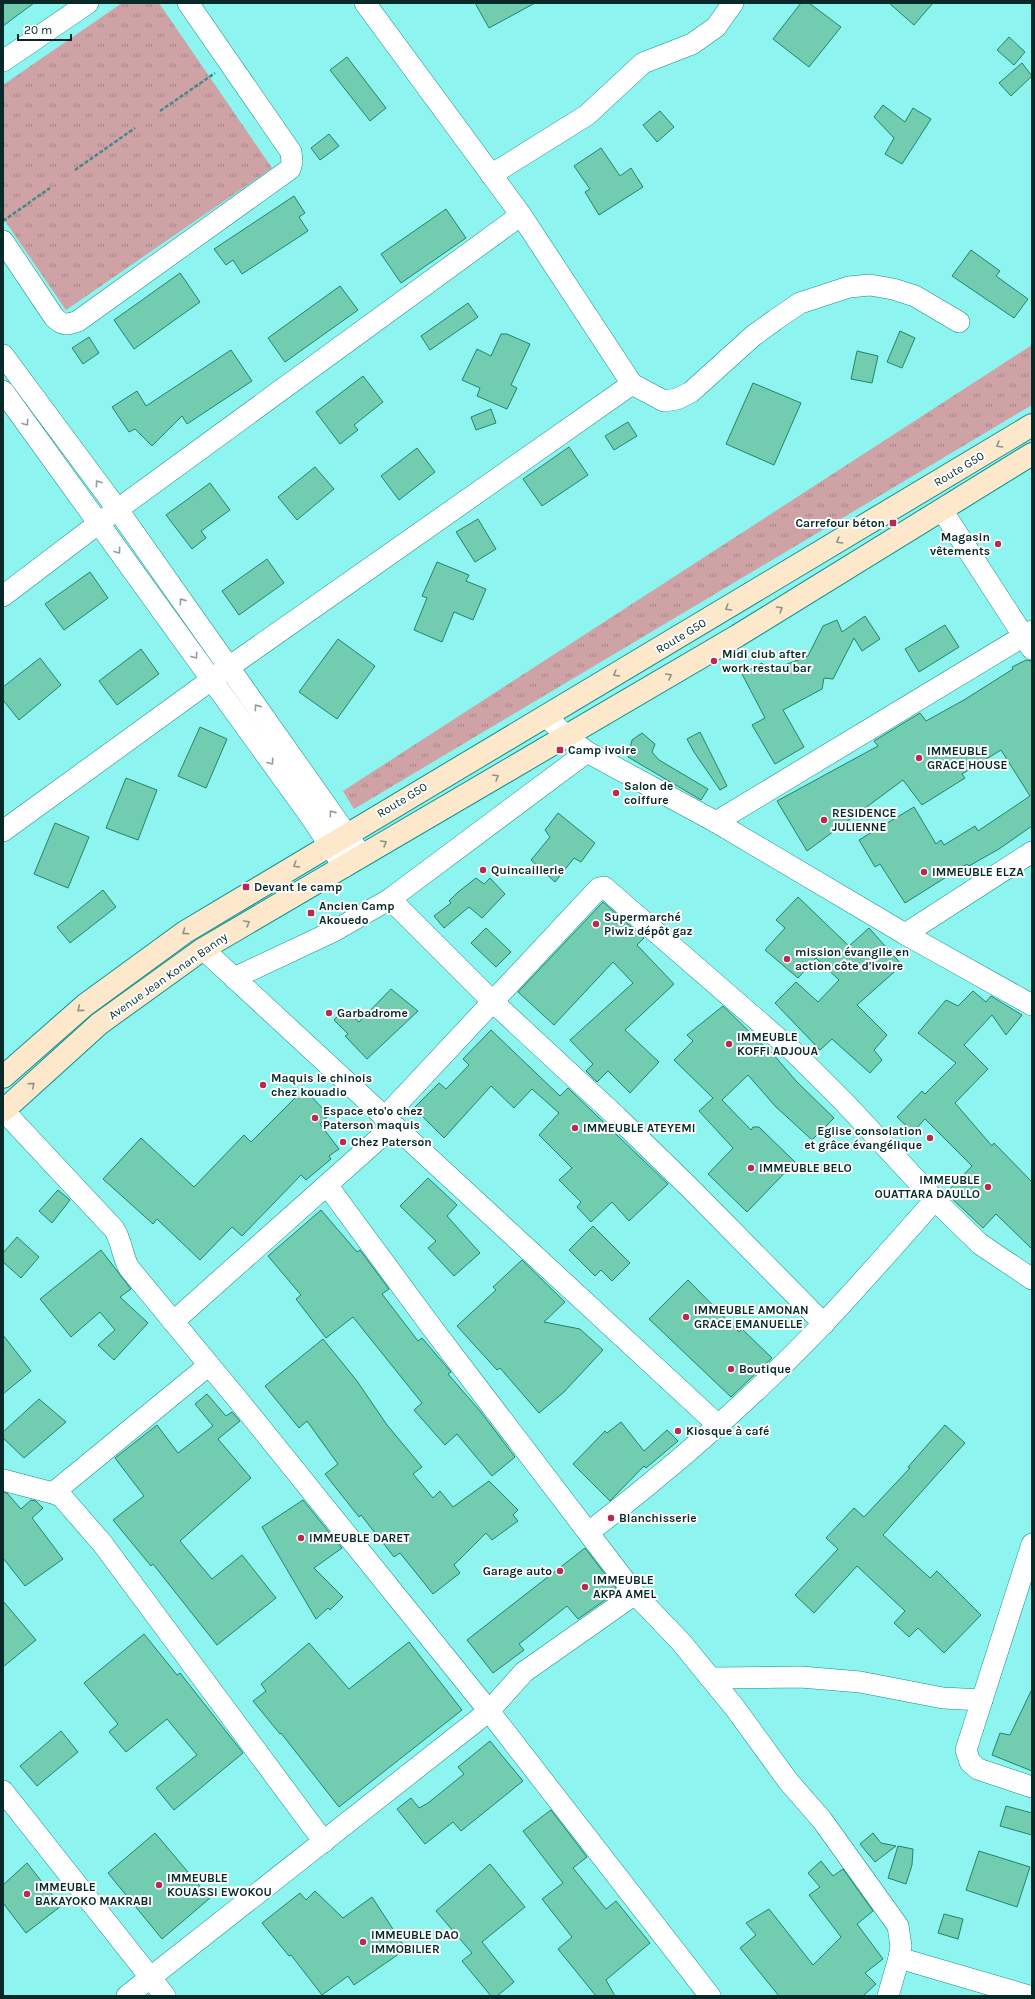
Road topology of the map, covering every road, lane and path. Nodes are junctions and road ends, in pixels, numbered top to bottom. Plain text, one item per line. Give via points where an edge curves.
1 (88, 3) edge
2 (188, 3) edge
3 (365, 3) edge
4 (733, 3) edge
5 (3, 60) edge
6 (228, 63) junction
7 (160, 111) dead end
8 (135, 128) dead end
9 (75, 170) dead end
10 (491, 175) junction
11 (50, 188) dead end
12 (521, 215) junction
13 (3, 221) edge
14 (3, 241) edge
15 (959, 322) dead end
16 (3, 355) edge
17 (9, 376) edge
18 (632, 384) junction
19 (3, 391) edge
20 (1032, 425) edge
21 (1032, 454) edge
22 (118, 510) junction
23 (942, 510) junction
24 (99, 523) junction
25 (3, 596) edge
26 (1029, 639) edge
27 (229, 667) junction
28 (212, 681) junction
29 (546, 716) junction
30 (566, 736) junction
31 (587, 752) junction
32 (716, 822) junction
33 (3, 831) edge
34 (338, 839) junction
35 (1032, 852) edge
36 (352, 862) junction
37 (390, 899) junction
38 (905, 934) junction
39 (203, 949) junction
40 (234, 978) junction
41 (492, 1001) junction
42 (1032, 1005) edge
43 (3, 1077) edge
44 (3, 1111) edge
45 (389, 1122) junction
46 (326, 1185) junction
47 (935, 1200) junction
48 (1032, 1279) edge
49 (173, 1322) junction
50 (824, 1324) junction
51 (209, 1365) junction
52 (719, 1426) junction
53 (3, 1480) edge
54 (53, 1493) junction
55 (589, 1532) junction
56 (1031, 1552) edge
57 (635, 1594) junction
58 (710, 1678) junction
59 (982, 1700) junction
60 (489, 1711) junction
61 (1032, 1787) edge
62 (3, 1791) edge
63 (324, 1842) junction
64 (899, 1958) junction
65 (151, 1979) junction
66 (127, 1996) edge
67 (165, 1996) edge
68 (710, 1996) edge
69 (888, 1996) edge
70 (1029, 1996) edge

1 - 5 street
2 - 6 street
3 - 10 street
4 - 10 street via 716,26 692,44 643,63 587,115
6 - 7 path
6 - 14 street via 291,152 290,169 283,176 78,321 67,325 59,323 54,318
8 - 9 path
10 - 12 street
11 - 13 path
12 - 18 street
12 - 22 street
15 - 18 street via 915,296 893,289 870,285 849,287 800,304 753,336 691,392 677,399 664,400
16 - 17 street
22 -> 17 street
18 - 27 street
19 -> 24 street
20 -> 29 street, Route G50
21 - 23 street
22 - 24 street
27 -> 22 street
23 - 26 street
30 -> 23 street via 737,636
24 - 25 street
24 -> 28 street
26 - 32 street
27 - 28 street
34 -> 27 street
28 - 33 street
28 -> 34 street
29 - 30 street
29 - 34 street, Route G50
30 - 31 street
36 -> 30 street
31 - 32 street
31 - 37 street
32 - 38 street
34 - 36 street
34 -> 43 street, Avenue Jean Konan Banny via 185,932 85,1006
35 - 38 street
39 -> 36 street, Avenue Jean Konan Banny
37 - 40 street via 334,931
37 - 41 street
38 - 42 street
39 - 40 street
44 -> 39 street, Avenue Jean Konan Banny via 99,1024
40 - 45 street
41 - 45 street
41 - 47 street via 598,888 604,887 794,1052
41 - 50 street via 692,1188
44 - 49 street via 114,1229 119,1236 128,1268
45 - 46 street
45 - 52 street
46 - 49 street
46 - 55 street
47 - 48 street via 980,1244
47 - 50 street
49 - 51 street
50 - 52 street
51 - 54 street
51 - 60 street
52 - 55 street via 681,1460
53 - 54 street
54 - 63 street via 68,1502 102,1543
55 - 57 street
56 - 59 street
57 - 58 street via 681,1642
57 - 60 street via 524,1672
58 - 59 street via 801,1677 860,1682 936,1697
58 - 64 street via 788,1781 822,1820 898,1926 901,1946
59 - 61 street via 966,1750 970,1762 978,1769
60 - 63 street
60 - 68 street
62 - 65 street
63 - 65 street
64 - 69 street
64 - 70 street
65 - 66 street
65 - 67 street

